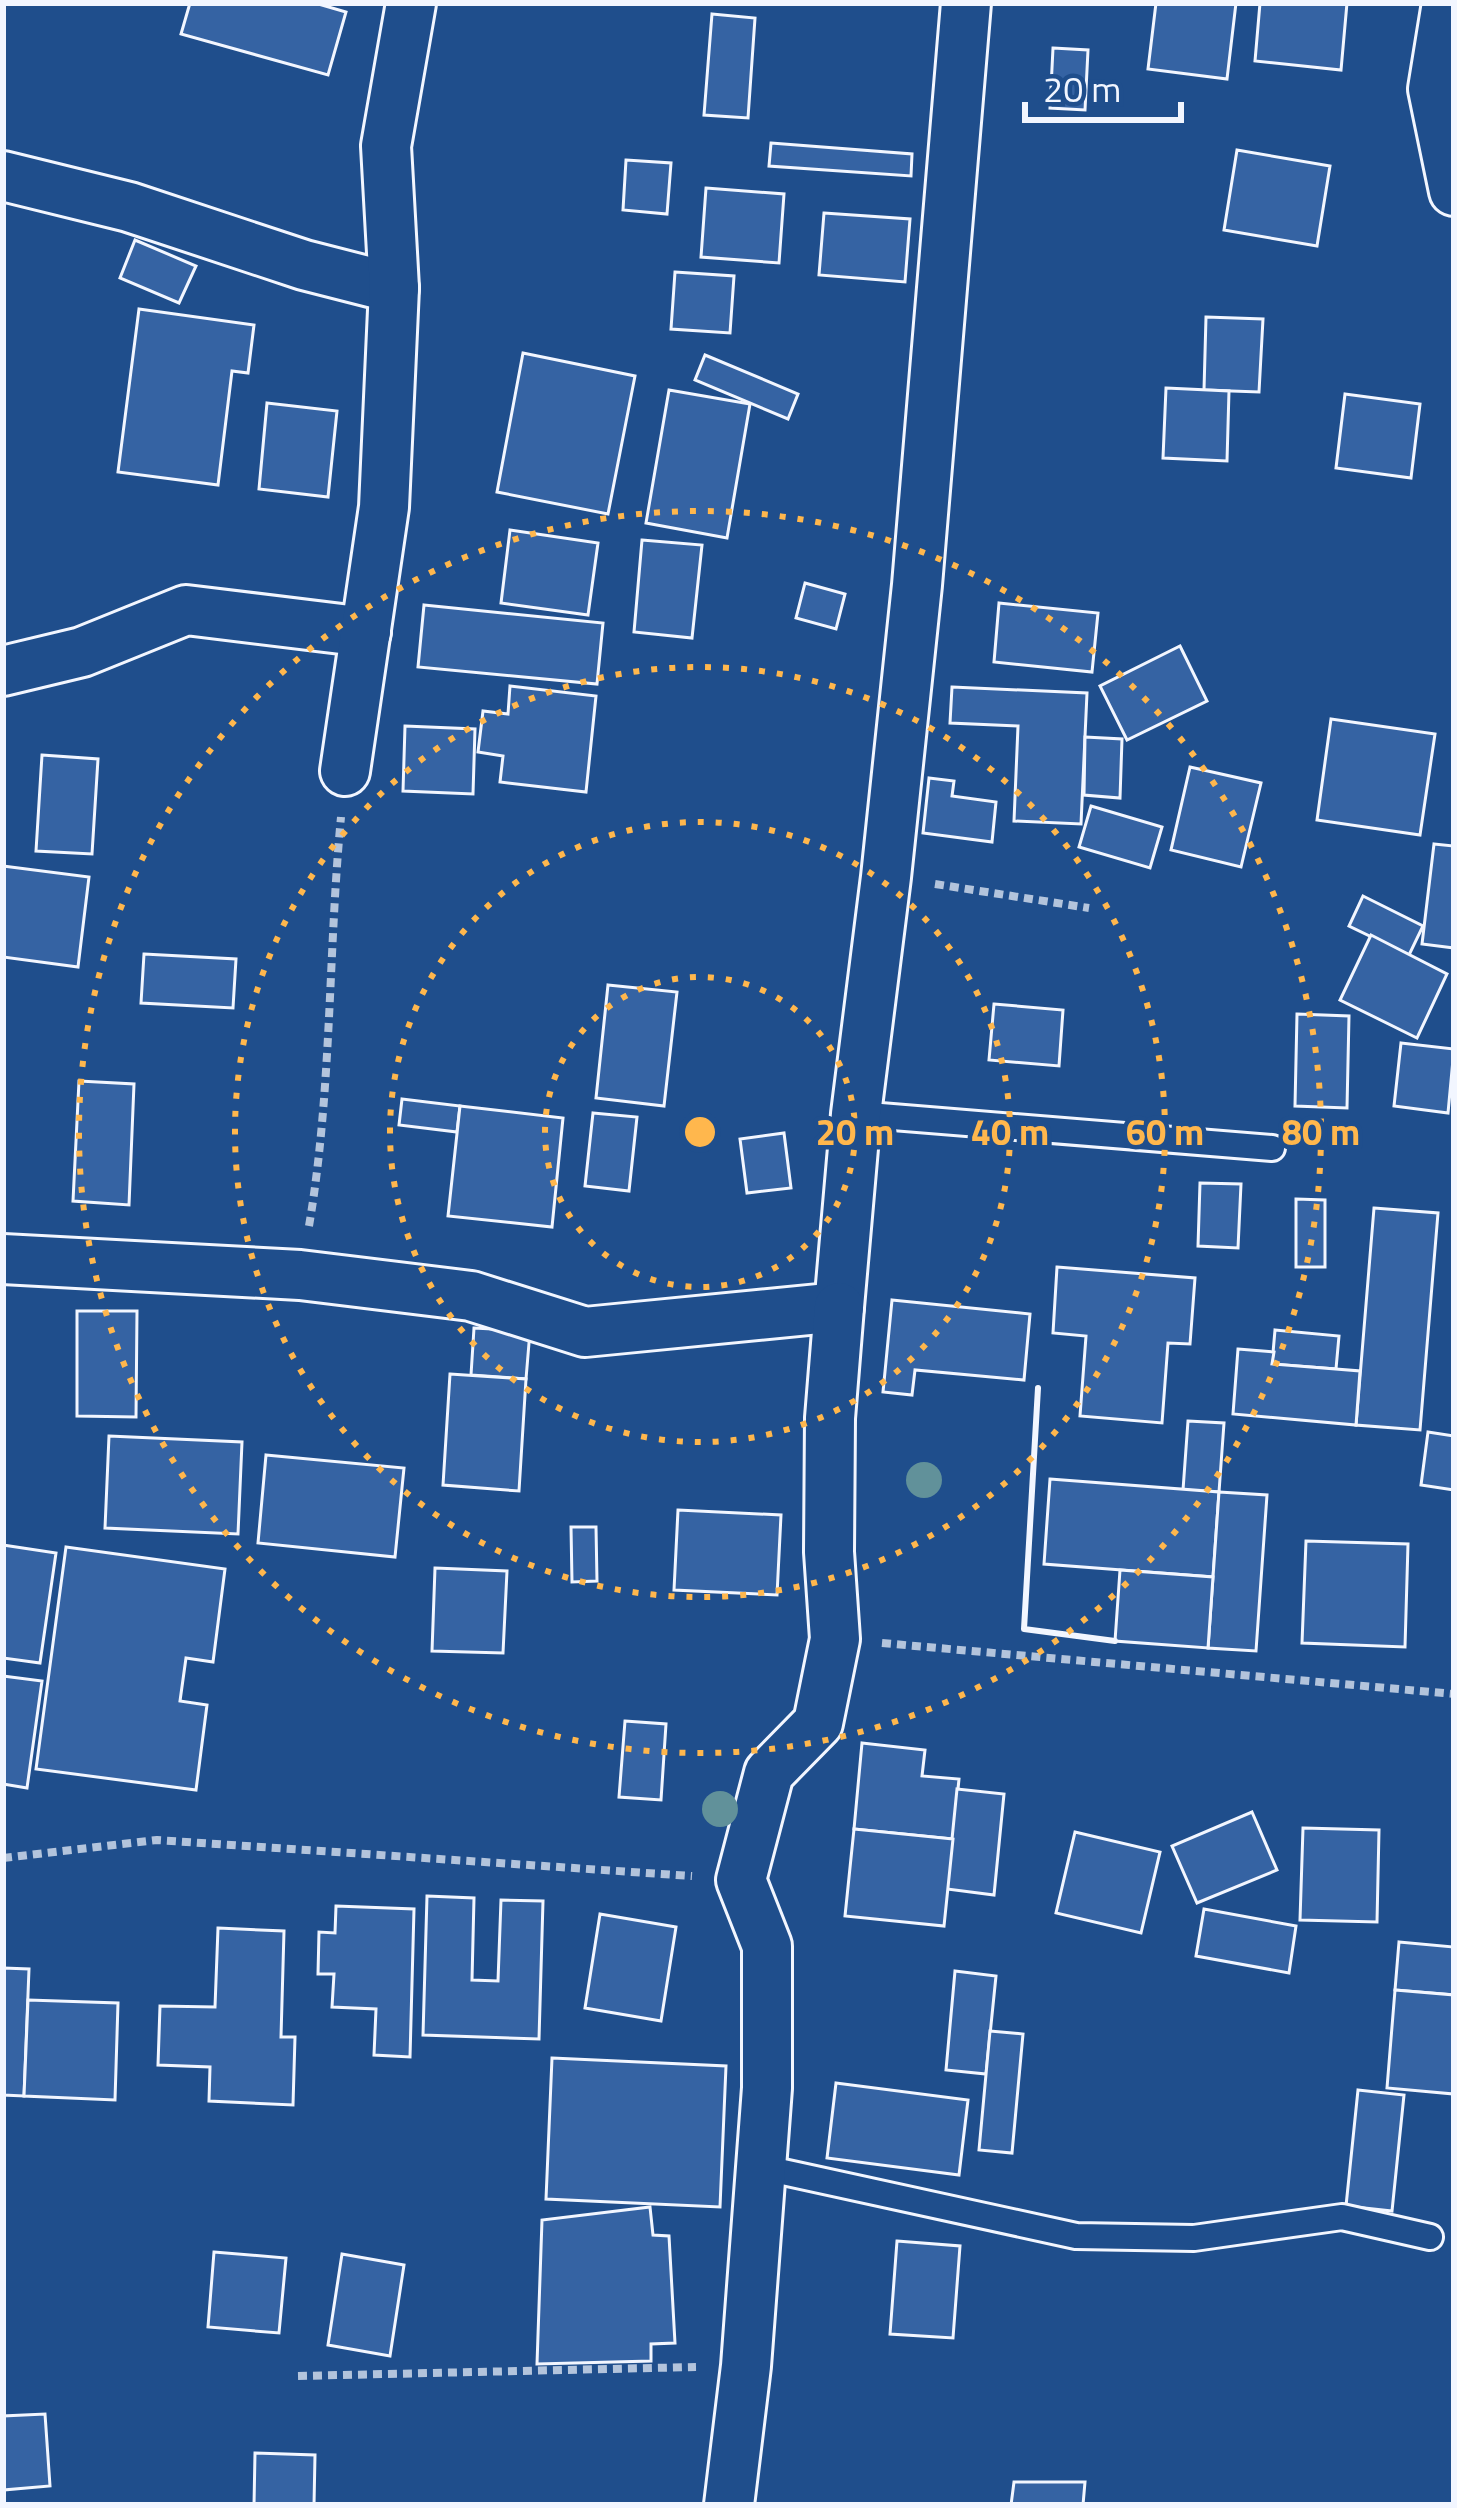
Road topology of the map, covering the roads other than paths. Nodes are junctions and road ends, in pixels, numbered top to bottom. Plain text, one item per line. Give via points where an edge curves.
1 (411, 3) edge
2 (966, 3) edge
3 (1447, 3) edge
4 (3, 176) edge
5 (1454, 191) edge
6 (394, 288) junction
7 (366, 632) junction
8 (3, 671) edge
9 (345, 771) road end
10 (856, 1114) junction
11 (1272, 1148) dead end
12 (3, 1259) edge
13 (838, 1307) junction
14 (760, 2167) junction
15 (1430, 2237) dead end
16 (729, 2505) edge

1 - 6 street via 386,146
2 - 10 street via 921,540
3 - 5 street via 1432,89
4 - 6 street
6 - 7 street via 385,506
7 - 8 street via 186,610 82,652
7 - 9 street
10 - 11 lane
10 - 13 street
12 - 13 street via 301,1275 471,1296 585,1332
13 - 14 street via 830,1418 835,1639 818,1723 769,1773 741,1880 767,1946
14 - 15 lane via 1076,2236 1194,2238 1342,2217
14 - 16 street

